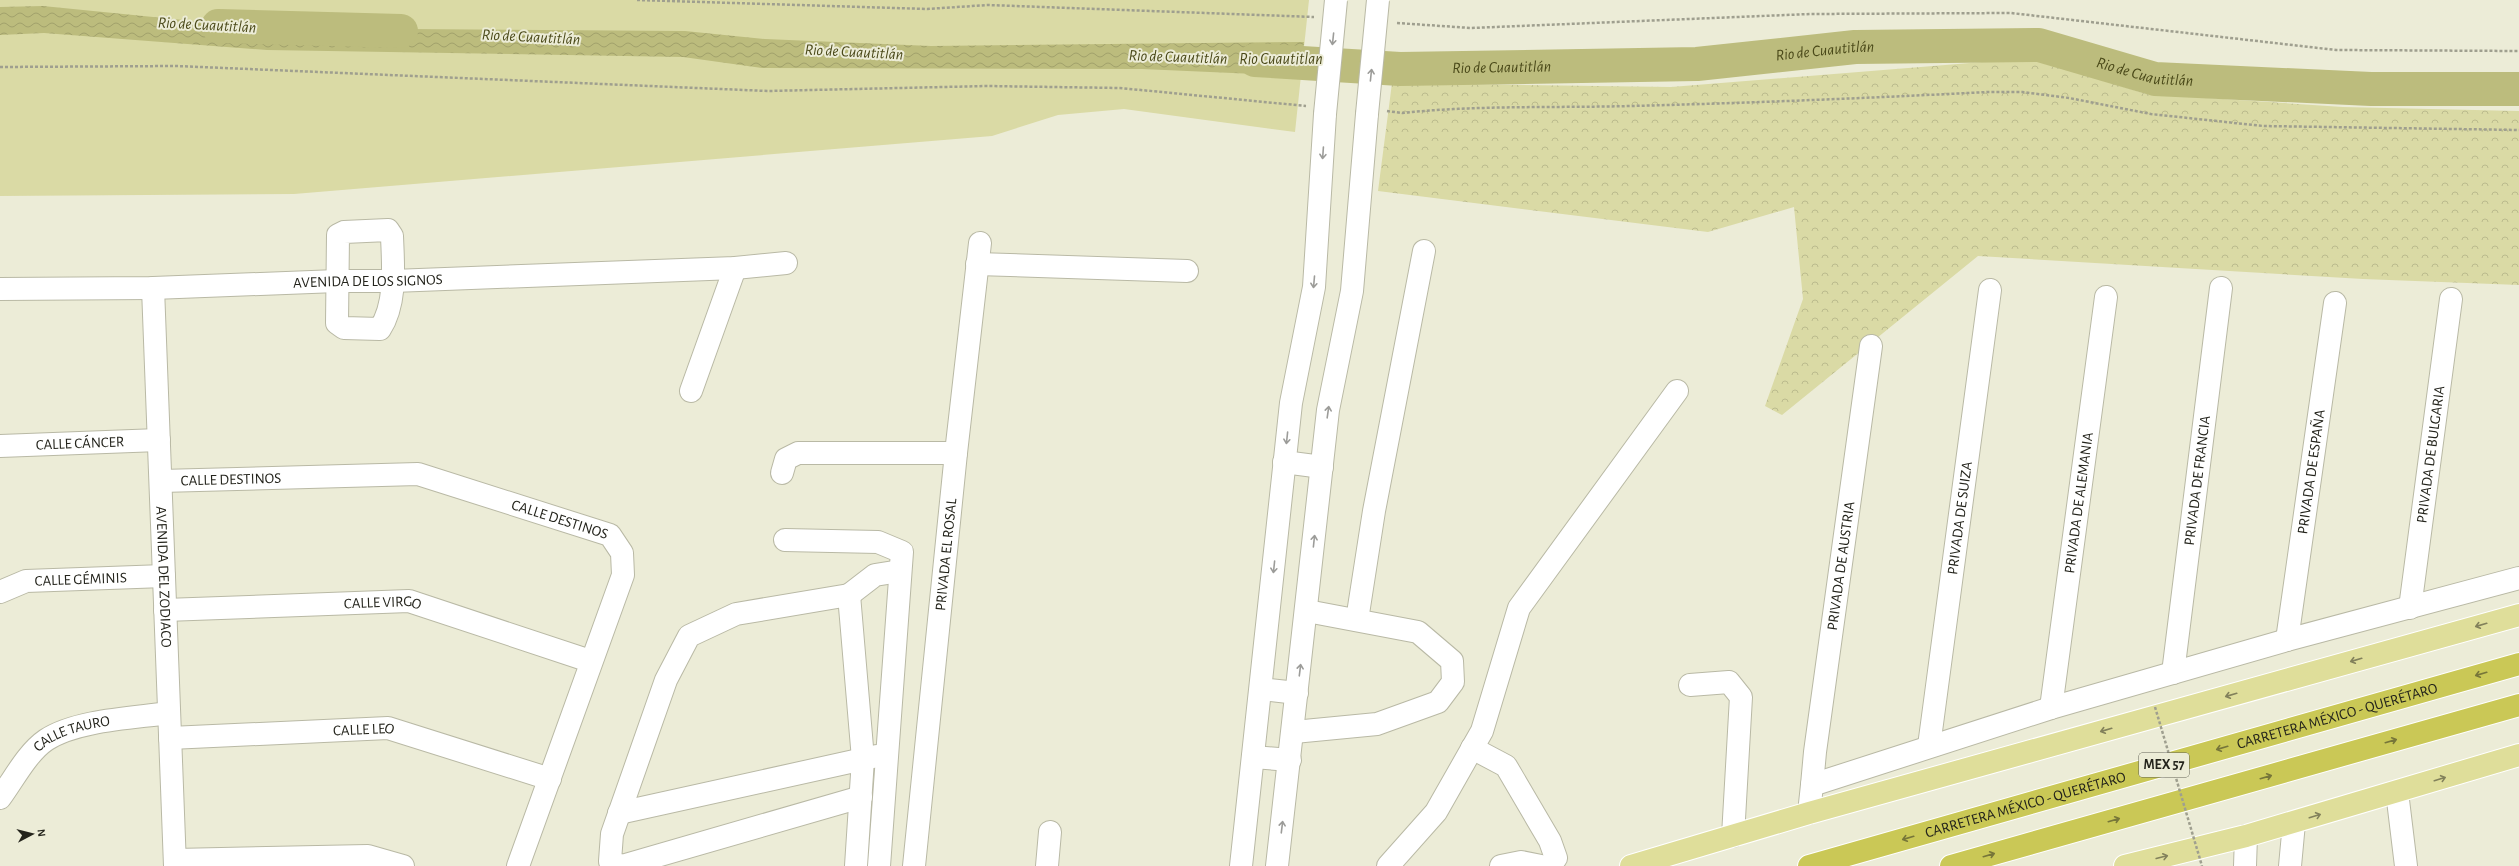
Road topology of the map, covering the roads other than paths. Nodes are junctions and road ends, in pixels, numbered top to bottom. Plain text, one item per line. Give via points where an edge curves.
1 (1336, 0) edge
2 (1378, 0) edge
3 (1424, 251) dead end
4 (786, 263) dead end
5 (735, 268) junction
6 (1187, 271) dead end
7 (337, 281) junction
8 (394, 281) junction
9 (153, 288) junction
10 (2221, 288) dead end
11 (0, 289) edge
12 (1990, 290) dead end
13 (2106, 297) dead end
14 (2451, 300) dead end
15 (2335, 303) dead end
16 (1871, 346) dead end
17 (691, 391) dead end
18 (1677, 391) dead end
19 (159, 440) junction
20 (0, 446) edge
21 (956, 454) junction
22 (1284, 462) junction
23 (1322, 467) junction
24 (782, 473) dead end
25 (160, 481) junction
26 (785, 540) dead end
27 (900, 571) junction
28 (164, 576) junction
29 (2519, 578) edge
30 (0, 592) edge
31 (849, 595) junction
32 (2410, 608) junction
33 (166, 610) junction
34 (1307, 611) junction
35 (2519, 615) edge
36 (1357, 620) junction
37 (2286, 640) junction
38 (590, 661) junction
39 (2519, 664) edge
40 (2173, 673) junction
41 (1690, 685) dead end
42 (1261, 690) junction
43 (1297, 693) junction
44 (2519, 705) edge
45 (2051, 708) junction
46 (169, 713) junction
47 (1294, 732) junction
48 (170, 738) junction
49 (1929, 746) junction
50 (1472, 748) junction
51 (886, 754) junction
52 (2519, 755) edge
53 (1252, 757) junction
54 (863, 759) junction
55 (1290, 760) junction
56 (550, 779) junction
57 (1812, 785) junction
58 (2397, 792) junction
59 (861, 797) junction
60 (0, 798) edge
61 (620, 813) junction
62 (1809, 813) junction
63 (2294, 823) junction
64 (1050, 832) dead end
65 (1733, 836) junction
66 (2246, 836) junction
67 (665, 860) edge
68 (175, 863) edge
69 (403, 866) edge
70 (518, 866) edge
71 (622, 866) edge
72 (856, 866) edge
73 (879, 866) edge
74 (914, 866) edge
75 (1047, 866) edge
76 (1241, 866) edge
77 (1277, 866) edge
78 (1388, 866) edge
79 (1500, 866) edge
80 (1540, 866) edge
81 (1549, 866) edge
82 (1631, 866) edge
83 (1809, 866) edge
84 (1951, 866) edge
85 (2124, 866) edge
86 (2245, 866) edge
87 (2290, 866) edge
88 (2406, 866) edge

1 -> 22 street, bridge via 1318,110 1314,287 1291,403
23 -> 2 street, bridge via 1328,410 1352,291 1373,112
3 - 36 street via 1374,511
4 - 5 street, AVENIDA DE LOS SIGNOS
5 - 8 street, AVENIDA DE LOS SIGNOS
5 - 17 street
6 - 21 street, PRIVADA EL ROSAL via 978,253
7 - 8 street, AVENIDA DE LOS SIGNOS
7 - 8 street via 337,323 344,328 380,328 385,321
7 - 8 street via 338,235 344,232 388,230 392,236
7 - 9 street, AVENIDA DE LOS SIGNOS
9 - 11 street, AVENIDA DE LOS SIGNOS
9 - 19 street, AVENIDA DEL ZODIACO
10 - 40 street, PRIVADA DE FRANCIA
12 - 49 street, PRIVADA DE SUIZA
13 - 45 street, PRIVADA DE ALEMANIA
14 - 32 street, PRIVADA DE BULGARIA
15 - 37 street, PRIVADA DE ESPAÑA
16 - 57 street, PRIVADA DE AUSTRIA
18 - 50 street via 1519,608 1482,731
19 - 20 street, CALLE CÁNCER
19 - 25 street, AVENIDA DEL ZODIACO
21 - 24 street via 798,453 786,459
21 - 74 street, PRIVADA EL ROSAL
22 - 23 street
22 -> 42 street
34 -> 23 street
25 - 28 street, AVENIDA DEL ZODIACO
25 - 38 street, CALLE DESTINOS via 418,474 610,535 622,553 623,575
26 - 27 street via 878,542 902,552
27 - 31 street via 876,575
27 - 51 street
28 - 30 street, CALLE GÉMINIS via 26,581
28 - 33 street, AVENIDA DEL ZODIACO
29 - 32 street
31 - 54 street
31 - 61 street via 736,614 689,636 666,680
32 - 37 street
33 - 38 street, CALLE VIRGO via 409,602
33 - 46 street, AVENIDA DEL ZODIACO
34 - 36 street
43 -> 34 street
35 -> 62 main road
36 - 47 street via 1418,632 1452,661 1453,682 1438,702 1377,724
37 - 40 street
38 - 56 street, CALLE DESTINOS
39 -> 83 highway, CARRETERA MÉXICO - QUERÉTARO / MEX 57
40 - 45 street
41 - 65 street via 1729,682 1741,697
42 - 43 street
42 - 53 street
43 - 47 street
84 -> 44 highway, MEX 57
45 - 49 street
46 - 48 street, AVENIDA DEL ZODIACO
46 - 60 street, CALLE TAURO via 82,726 46,740 31,755
47 - 55 street
48 - 56 street, CALLE LEO via 388,728
48 - 68 street, AVENIDA DEL ZODIACO
49 - 57 street
50 - 78 street via 1436,812
50 - 81 street via 1506,766 1550,841 1556,858
51 - 54 street
51 - 73 street
58 -> 52 main road
53 - 55 street
53 - 76 street
54 - 59 street
54 - 61 street
77 -> 55 street
56 - 70 street, CALLE DESTINOS
57 - 62 street, PRIVADA DE AUSTRIA
63 -> 58 main road
58 - 88 street
59 - 67 street
59 - 72 street
61 - 71 street via 612,834 610,861
62 - 65 main road
63 - 66 main road
63 - 87 street
64 - 75 street
65 - 82 main road
85 -> 66 main road
66 - 86 street
67 - 71 street
68 - 69 street via 368,856
79 - 80 street via 1521,862

